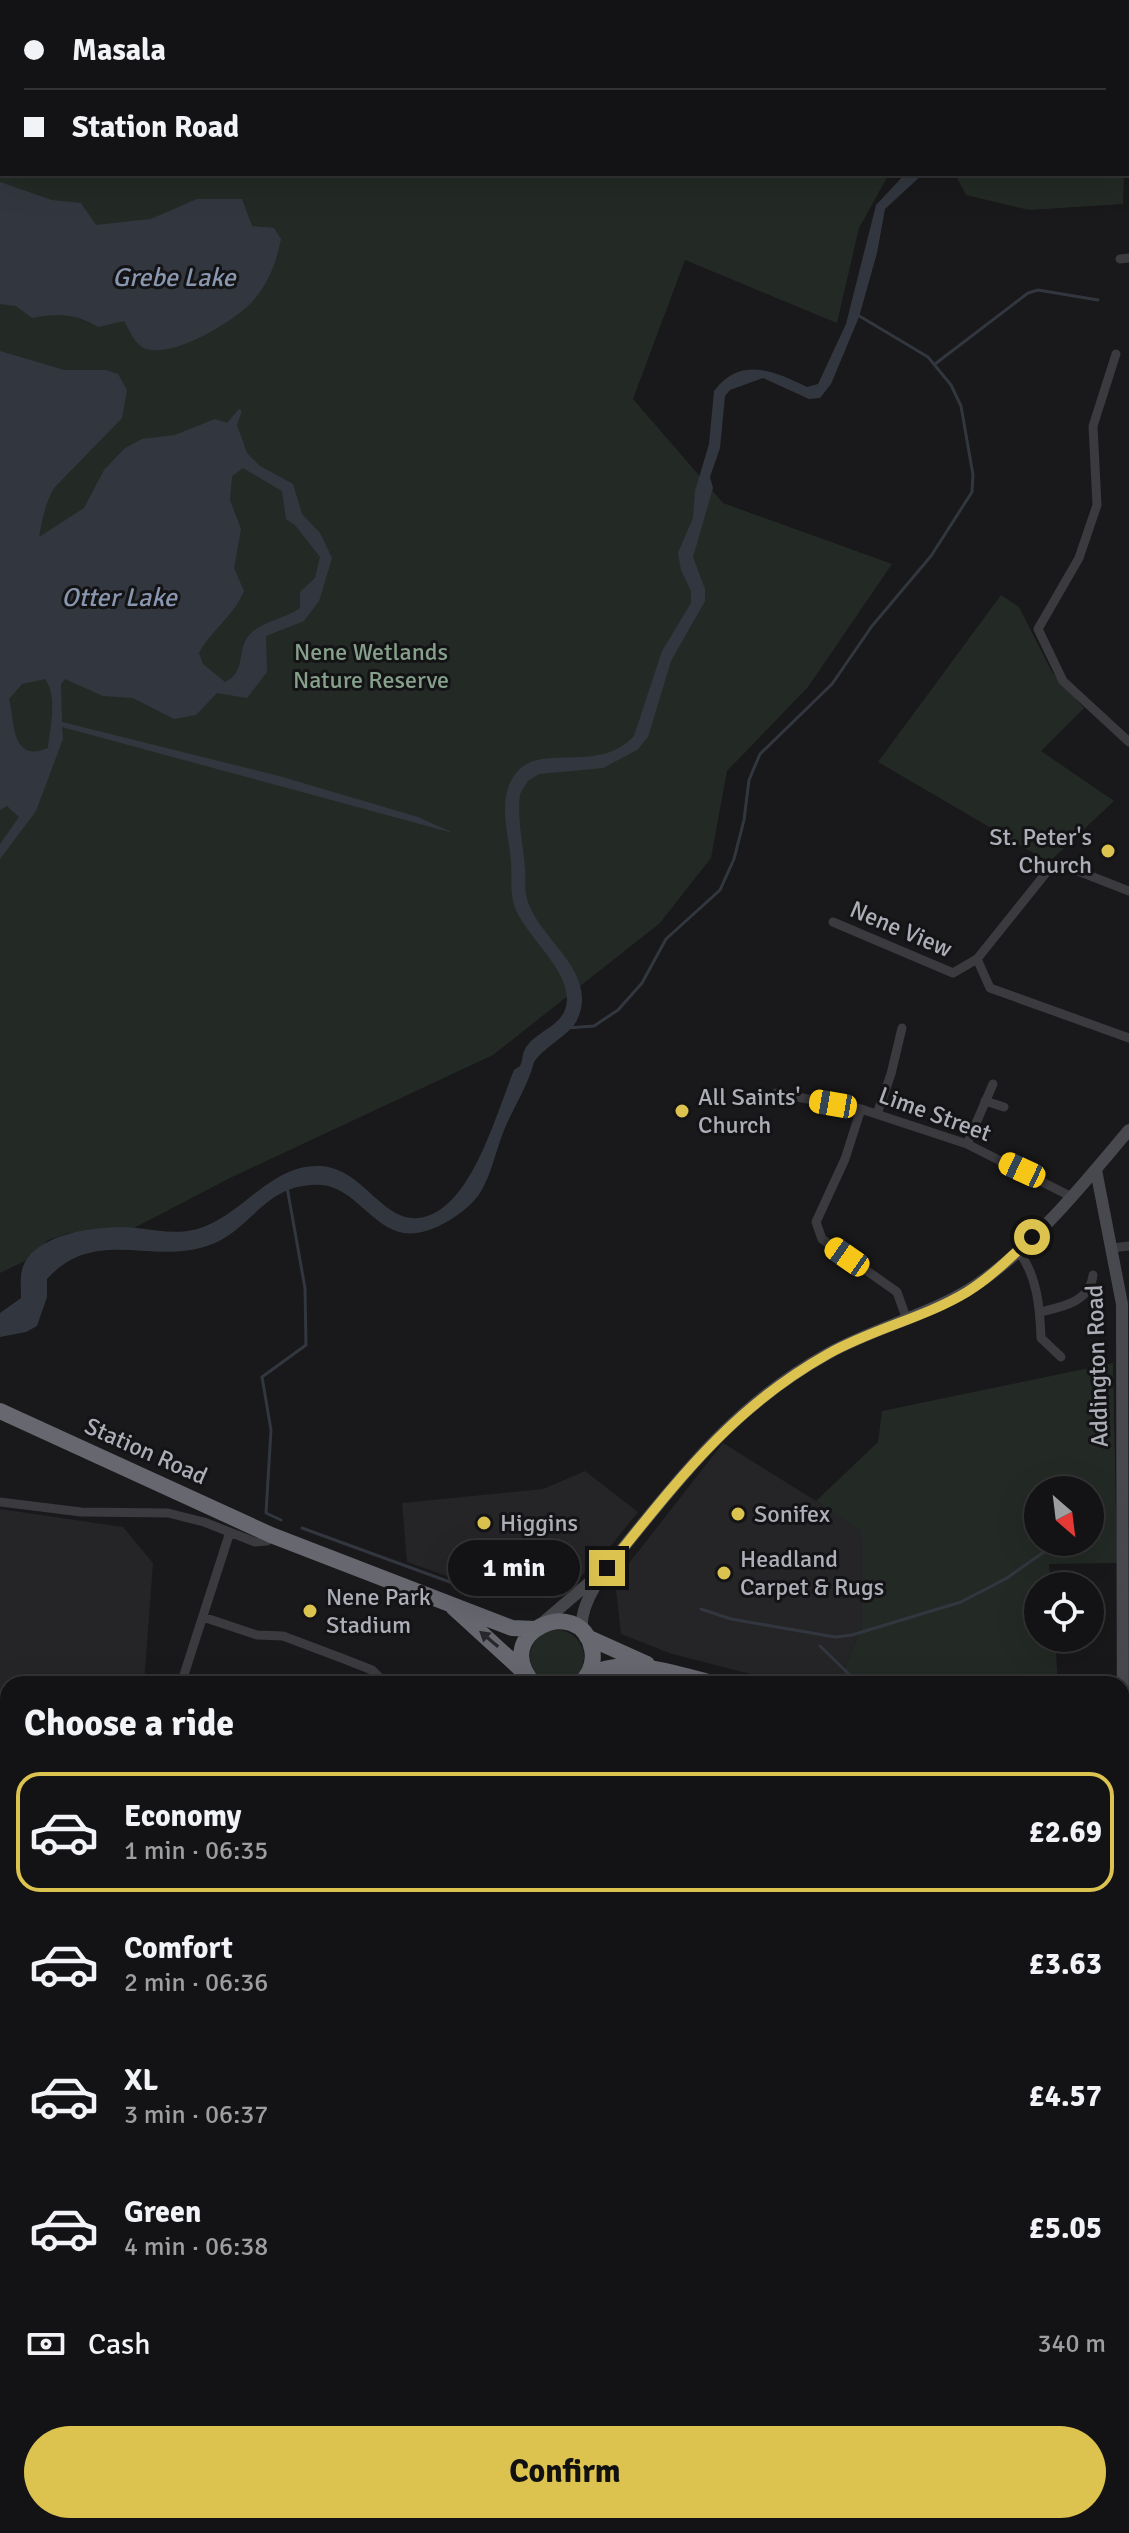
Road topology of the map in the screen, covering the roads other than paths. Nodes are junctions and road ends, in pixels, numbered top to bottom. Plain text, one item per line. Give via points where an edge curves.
1 (1116, 354) dead end
2 (1129, 742) edge
3 (1129, 891) edge
4 (833, 922) dead end
5 (977, 959) junction
6 (902, 1028) dead end
7 (1129, 1038) edge
8 (993, 1084) dead end
9 (776, 1093) dead end
10 (985, 1101) junction
11 (1004, 1107) dead end
12 (861, 1109) junction
13 (877, 1114) junction
14 (1129, 1130) edge
15 (967, 1144) junction
16 (1096, 1170) junction
17 (1072, 1197) junction
18 (1129, 1246) edge
19 (1112, 1248) junction
20 (1018, 1251) junction
21 (1093, 1275) dead end
22 (1040, 1312) junction
23 (907, 1320) junction
24 (1061, 1357) dead end
25 (0, 1411) edge
26 (0, 1502) edge
27 (230, 1532) junction
28 (271, 1535) junction
29 (607, 1568) junction
30 (453, 1607) junction
31 (203, 1617) junction
32 (538, 1627) junction
33 (584, 1634) junction
34 (654, 1668) junction
35 (1126, 1669) edge
36 (184, 1676) edge
37 (378, 1676) edge
38 (525, 1676) edge
39 (529, 1676) edge
40 (585, 1676) edge
41 (592, 1676) edge
42 (685, 1676) edge

1 - 2 street via 1093,426 1097,505 1079,558 1038,629 1063,681
3 - 5 street, Nene View via 1060,864 1050,868
4 - 5 street, Nene View via 953,973
5 - 7 street via 990,988
6 - 13 street
8 - 10 street
9 - 12 street, Lime Street
10 - 11 street
10 - 15 street
12 - 13 street, Lime Street
12 - 23 street via 816,1222 822,1239 897,1292
13 - 15 street, Lime Street
14 - 16 main road
15 - 17 street, Lime Street
16 - 17 main road
16 - 19 main road, Addington Road
17 - 20 main road
18 - 19 street
19 - 35 main road, Addington Road via 1122,1304
20 - 22 street via 1029,1264
20 - 23 main road via 967,1292
21 - 22 street via 1080,1298
22 - 24 street via 1041,1338
23 - 29 main road via 828,1354 737,1417 682,1474
25 - 28 highway, Station Road
26 - 27 street, Station Road via 81,1512 168,1513
27 - 28 street, Station Road via 260,1543
27 - 31 street
28 - 30 highway, Station Road
29 - 32 main road
29 - 33 main road via 582,1615
30 - 32 highway, Station Road via 512,1628
38 -> 30 highway, Station Road
31 - 36 street
31 - 37 street via 257,1635 283,1636
32 - 33 highway, Station Road via 562,1621
32 - 39 highway via 522,1652
33 - 34 highway, Station Road
33 - 40 highway via 593,1653
34 - 41 highway via 611,1666
34 - 42 highway

